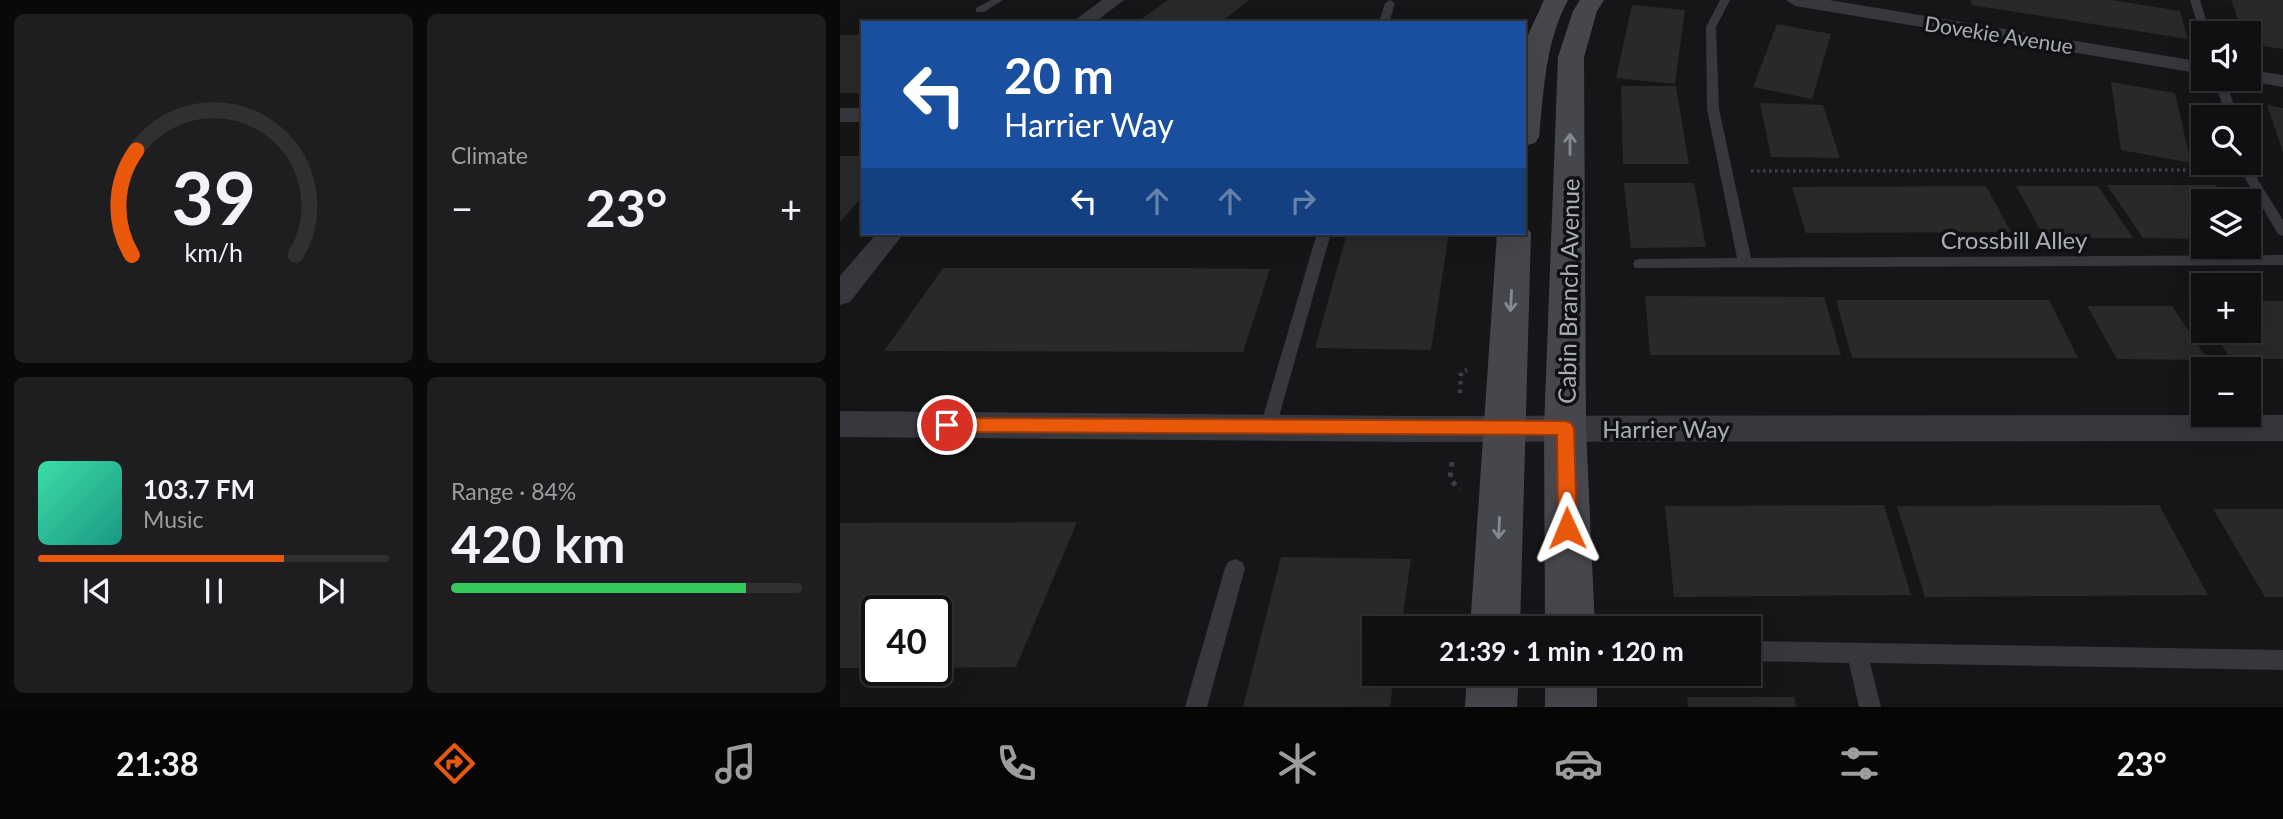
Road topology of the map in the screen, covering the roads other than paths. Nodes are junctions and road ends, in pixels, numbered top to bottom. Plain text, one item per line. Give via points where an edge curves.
1 (998, 0) edge
2 (1115, 0) edge
3 (1556, 0) edge
4 (1592, 0) edge
5 (1725, 0) edge
6 (1795, 0) edge
7 (2195, 0) edge
8 (1390, 3) dead end
9 (980, 10) dead end
10 (1084, 21) edge
11 (1385, 21) edge
12 (2201, 21) edge
13 (2191, 66) edge
14 (2261, 78) edge
15 (2283, 81) edge
16 (840, 116) edge
17 (861, 116) edge
18 (1526, 122) edge
19 (2250, 175) edge
20 (2283, 231) edge
21 (889, 235) edge
22 (1323, 235) edge
23 (1514, 235) edge
24 (2283, 260) edge
25 (1745, 262) junction
26 (1640, 264) dead end
27 (840, 295) edge
28 (840, 424) edge
29 (1268, 427) junction
30 (1504, 428) junction
31 (1565, 428) junction
32 (2283, 428) edge
33 (1235, 568) dead end
34 (1496, 616) edge
35 (1570, 616) edge
36 (1761, 651) edge
37 (1857, 652) junction
38 (2283, 660) edge
39 (1492, 686) edge
40 (1571, 686) edge
41 (1196, 707) edge
42 (1491, 707) edge
43 (1571, 707) edge
44 (1870, 707) edge

1 - 9 lane
2 - 10 street
3 - 18 street via 1535,54
31 -> 4 street, Cabin Branch Avenue via 1571,57
5 - 25 lane via 1711,27 1713,109
6 - 13 street, Dovekie Avenue
7 - 12 lane
8 - 11 lane
14 - 15 street
16 - 17 street
19 - 20 lane
21 - 27 street
22 - 29 lane
23 -> 30 street
24 - 25 lane, Crossbill Alley
25 - 26 lane, Crossbill Alley
28 - 29 street, Harrier Way
29 - 30 street, Harrier Way
30 - 31 street, Harrier Way
30 -> 34 street
31 - 32 street, Harrier Way
31 - 35 street, Cabin Branch Avenue
33 - 41 lane
36 - 37 lane
37 - 38 lane
37 - 44 lane
39 - 42 street
40 - 43 street

